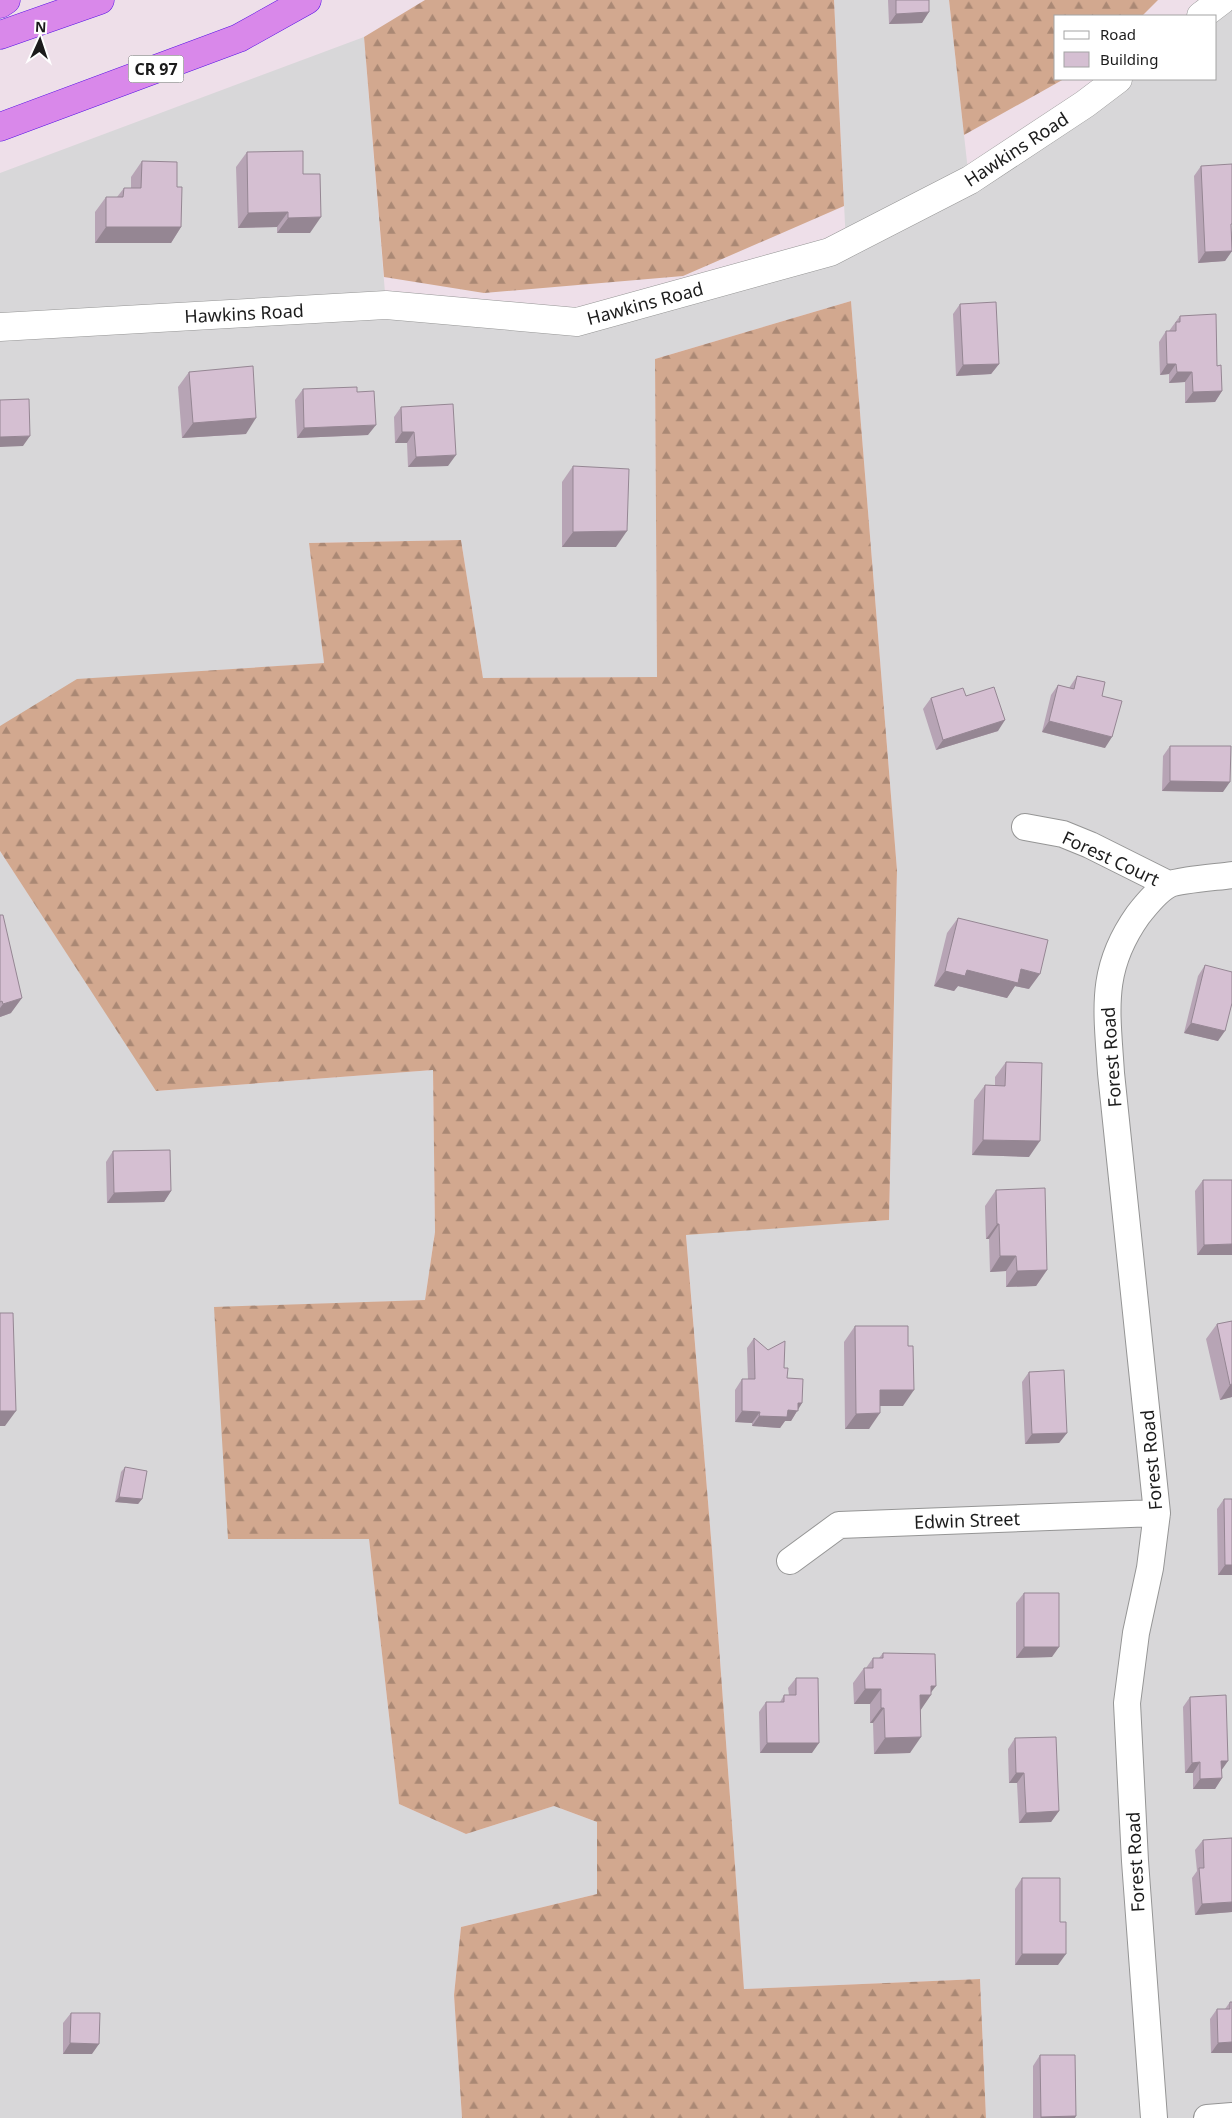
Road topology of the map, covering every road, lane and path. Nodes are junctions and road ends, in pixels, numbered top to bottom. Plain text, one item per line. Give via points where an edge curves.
1 (6, 0) edge
2 (100, 0) edge
3 (307, 0) edge
4 (1222, 0) edge
5 (0, 4) edge
6 (1202, 15) edge
7 (0, 35) edge
8 (1117, 80) edge
9 (0, 127) edge
10 (0, 327) edge
11 (1025, 827) dead end
12 (1232, 875) edge
13 (1168, 884) junction
14 (1157, 1513) junction
15 (790, 1561) dead end
16 (1232, 2116) edge
17 (1154, 2118) edge
18 (1207, 2118) edge

1 - 5 highway
2 - 7 highway
3 - 9 highway, CR 97 via 239,38
4 - 6 street
8 - 10 street, Hawkins Road via 970,180 830,252 577,322 386,305
11 - 13 street, Forest Court via 1063,834
12 - 13 street
13 - 14 street, Forest Road via 1144,908 1123,937 1111,970 1106,1002
14 - 15 street, Edwin Street via 839,1525
14 - 17 street, Forest Road via 1127,1703 1134,1861
16 - 18 street

